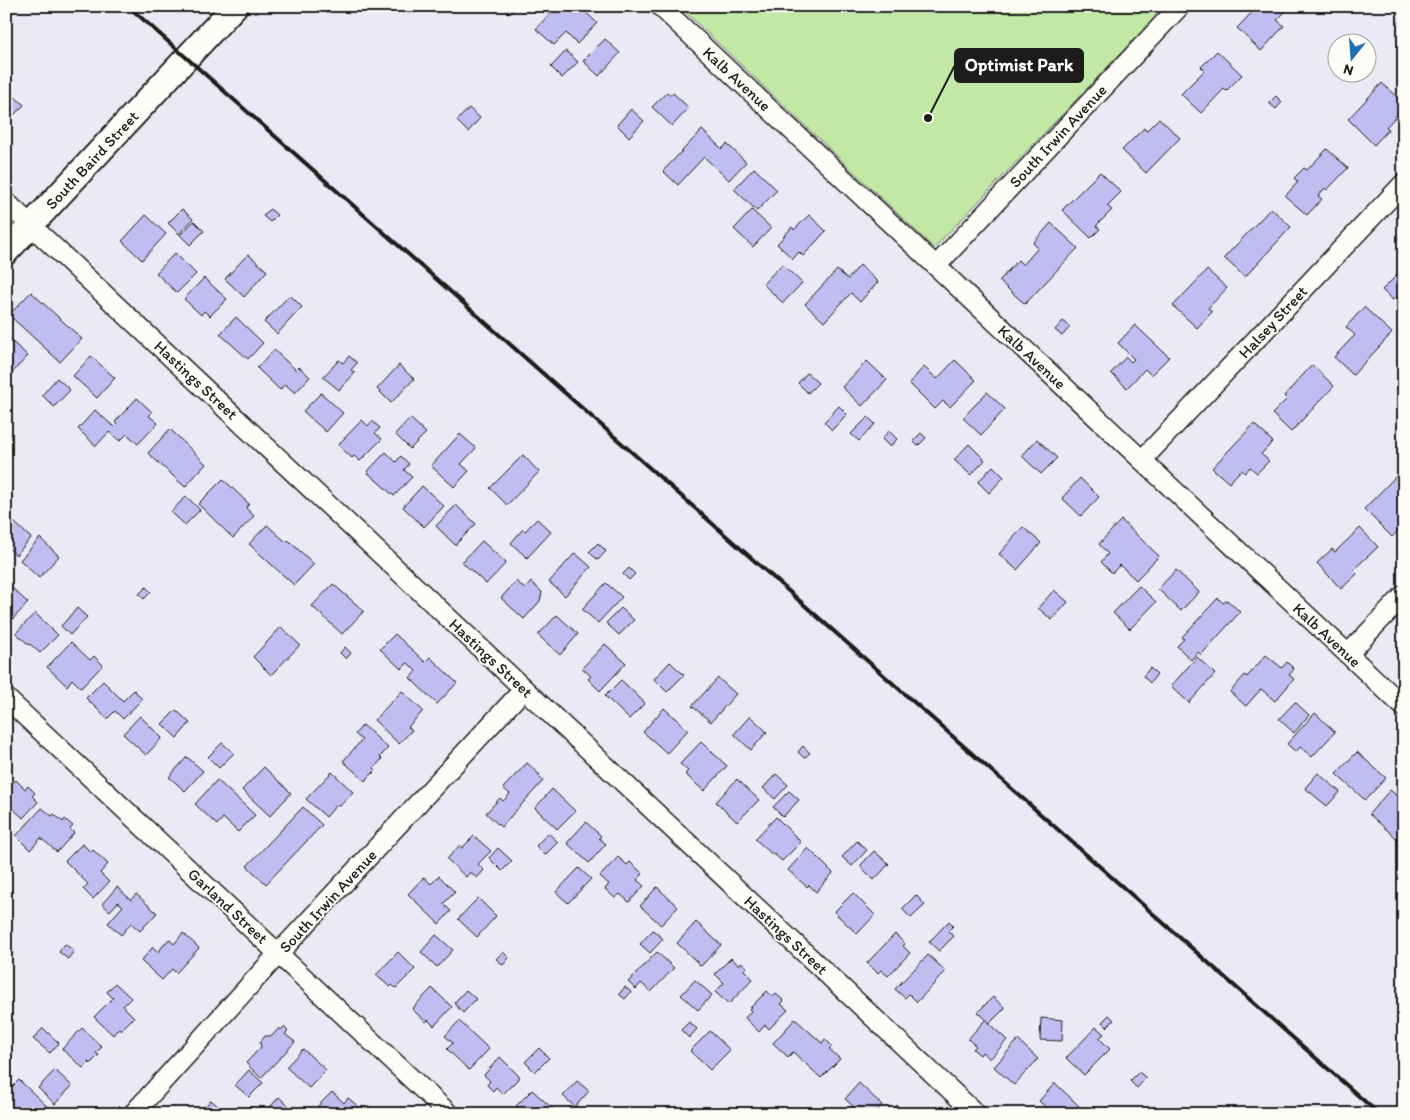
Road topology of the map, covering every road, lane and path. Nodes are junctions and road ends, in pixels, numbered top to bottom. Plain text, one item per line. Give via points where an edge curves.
1 (235, 6) edge
2 (660, 6) edge
3 (1180, 6) edge
4 (1404, 183) edge
5 (6, 202) edge
6 (31, 225) junction
7 (6, 252) edge
8 (936, 266) junction
9 (1142, 460) junction
10 (1404, 595) edge
11 (1348, 654) junction
12 (524, 689) junction
13 (6, 698) edge
14 (1404, 707) edge
15 (279, 953) junction
16 (133, 1114) edge
17 (449, 1114) edge
18 (976, 1114) edge

1 - 6 street, South Baird Street
2 - 8 street, Kalb Avenue
3 - 8 street, South Irwin Avenue
4 - 9 street, Halsey Street
5 - 6 street, Hastings Street
6 - 7 street, South Baird Street
6 - 12 street, Hastings Street
8 - 9 street, Kalb Avenue
9 - 11 street, Kalb Avenue
10 - 11 street
11 - 14 street, Kalb Avenue
12 - 15 street, South Irwin Avenue
12 - 18 street, Hastings Street
13 - 15 street, Garland Street
15 - 16 street, South Irwin Avenue
15 - 17 street, Garland Street

